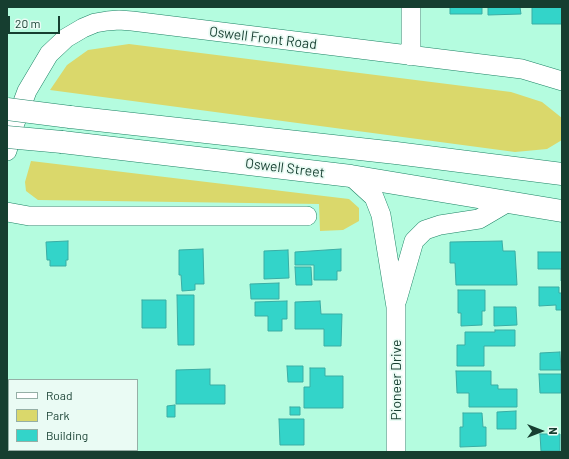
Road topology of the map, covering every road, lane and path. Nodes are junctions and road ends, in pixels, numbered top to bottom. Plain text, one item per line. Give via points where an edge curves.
1 (411, 7) edge
2 (411, 56) junction
3 (562, 81) edge
4 (10, 123) edge
5 (7, 151) edge
6 (562, 174) edge
7 (351, 176) junction
8 (508, 202) junction
9 (562, 211) edge
10 (7, 212) edge
11 (307, 216) dead end
12 (396, 307) junction
13 (396, 452) edge

1 - 2 street
2 - 3 street, Oswell Front Road via 522,69
2 - 4 street, Oswell Front Road via 119,20 95,23 66,38 49,54
4 - 5 street, Oswell Front Road
4 - 6 main road, Oswell Street, bridge via 70,117
4 - 7 main road, Oswell Street, bridge via 62,142
7 - 8 main road, Oswell Street
7 - 12 street, Pioneer Drive via 374,197 382,215
8 - 9 main road, Oswell Street
8 - 12 street, Pioneer Drive via 479,219 425,230 414,240
10 - 11 street via 29,216
12 - 13 street, Pioneer Drive

